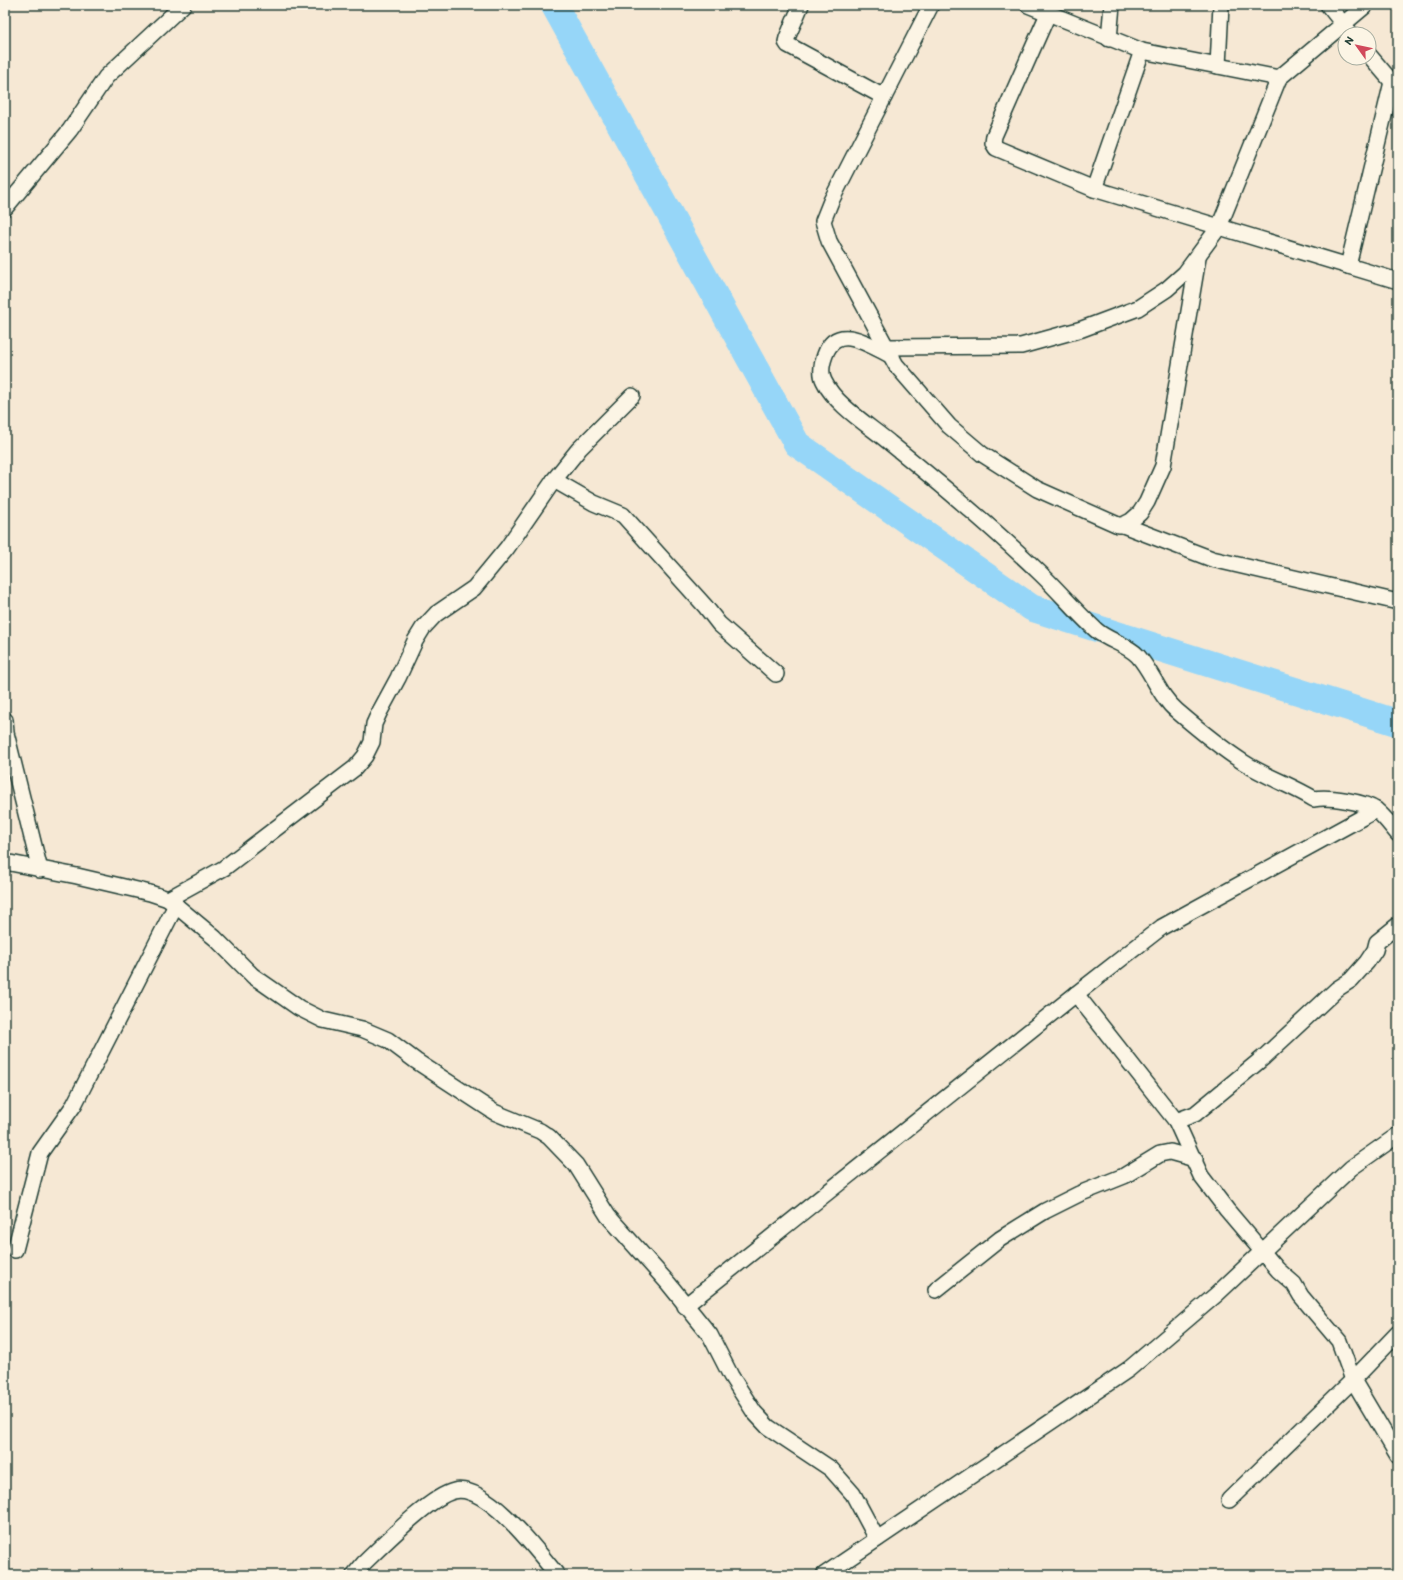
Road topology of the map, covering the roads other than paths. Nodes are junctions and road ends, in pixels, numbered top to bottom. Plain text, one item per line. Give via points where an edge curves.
1 (183, 5) edge
2 (801, 5) edge
3 (931, 5) edge
4 (1028, 5) edge
5 (1112, 5) edge
6 (1221, 5) edge
7 (1328, 5) edge
8 (1366, 5) edge
9 (1048, 14) junction
10 (1345, 26) edge
11 (1351, 26) edge
12 (1337, 38) edge
13 (1109, 39) junction
14 (1142, 51) junction
15 (1377, 64) edge
16 (1218, 66) junction
17 (1279, 78) junction
18 (1395, 85) edge
19 (884, 97) junction
20 (1094, 189) junction
21 (5, 208) edge
22 (1219, 227) junction
23 (1199, 254) junction
24 (1348, 266) junction
25 (1398, 281) edge
26 (889, 352) junction
27 (632, 396) dead end
28 (554, 480) junction
29 (1123, 525) junction
30 (1398, 602) edge
31 (776, 674) dead end
32 (5, 729) edge
33 (1376, 810) junction
34 (1398, 834) edge
35 (5, 862) edge
36 (40, 870) junction
37 (172, 902) junction
38 (1398, 925) edge
39 (1076, 994) junction
40 (1176, 1121) junction
41 (1398, 1135) edge
42 (1195, 1159) junction
43 (15, 1250) dead end
44 (1262, 1251) junction
45 (936, 1290) dead end
46 (686, 1306) junction
47 (1398, 1333) edge
48 (1353, 1380) junction
49 (1398, 1456) edge
50 (1229, 1500) dead end
51 (877, 1539) junction
52 (354, 1575) edge
53 (557, 1575) edge
54 (824, 1575) edge

1 - 21 street via 106,77 70,130
2 - 19 street via 787,38 788,45
3 - 19 street
4 - 9 street
5 - 13 street
6 - 16 street
7 - 10 street
8 - 11 street
9 - 13 street
9 - 20 street via 993,143 996,148
12 - 17 street
13 - 14 street
14 - 16 street
14 - 20 street
15 - 18 street
16 - 17 street
17 - 22 street
18 - 24 street
19 - 26 street via 823,221 829,241
20 - 22 street
22 - 23 street
22 - 24 street
23 - 26 street via 1185,273 1167,289 1138,308 1082,329 1021,346
23 - 29 street via 1164,466 1140,513 1131,522
24 - 25 street
26 - 29 street via 910,382 949,426 982,454 1037,489
26 - 33 street via 844,337 832,343 825,354 822,377 828,389 845,406 950,492 1041,574 1097,632 1137,655 1162,696 1176,710 1242,761 1314,799 1324,797 1344,800
27 - 28 street via 580,449
28 - 31 street via 594,504 623,515 719,624
28 - 37 street via 507,548 474,588 436,614 423,628 374,724 372,742 355,768 224,868
29 - 30 street via 1212,559
32 - 36 street
33 - 34 street
33 - 39 street via 1162,927
35 - 36 street
36 - 37 street via 77,876
37 - 43 street via 74,1104 40,1153
37 - 46 street via 215,938 253,976 300,1008 323,1020 362,1029 388,1040 416,1062 494,1112 549,1137 576,1164 608,1216
38 - 40 street via 1377,942 1367,962 1351,980 1337,989 1264,1056 1195,1114
39 - 40 street
39 - 46 street
40 - 42 street
41 - 44 street via 1351,1168
42 - 44 street via 1201,1176
42 - 45 street via 1170,1152 1160,1154 1124,1176 1045,1211 1000,1239
44 - 48 street via 1294,1284 1339,1341
44 - 51 street via 1217,1294 1129,1369
46 - 51 street via 710,1335 754,1412 768,1427 831,1469 853,1494
47 - 48 street
48 - 49 street
48 - 50 street
51 - 54 street
52 - 53 street via 364,1563 436,1499 455,1490 468,1491 478,1496 509,1518

